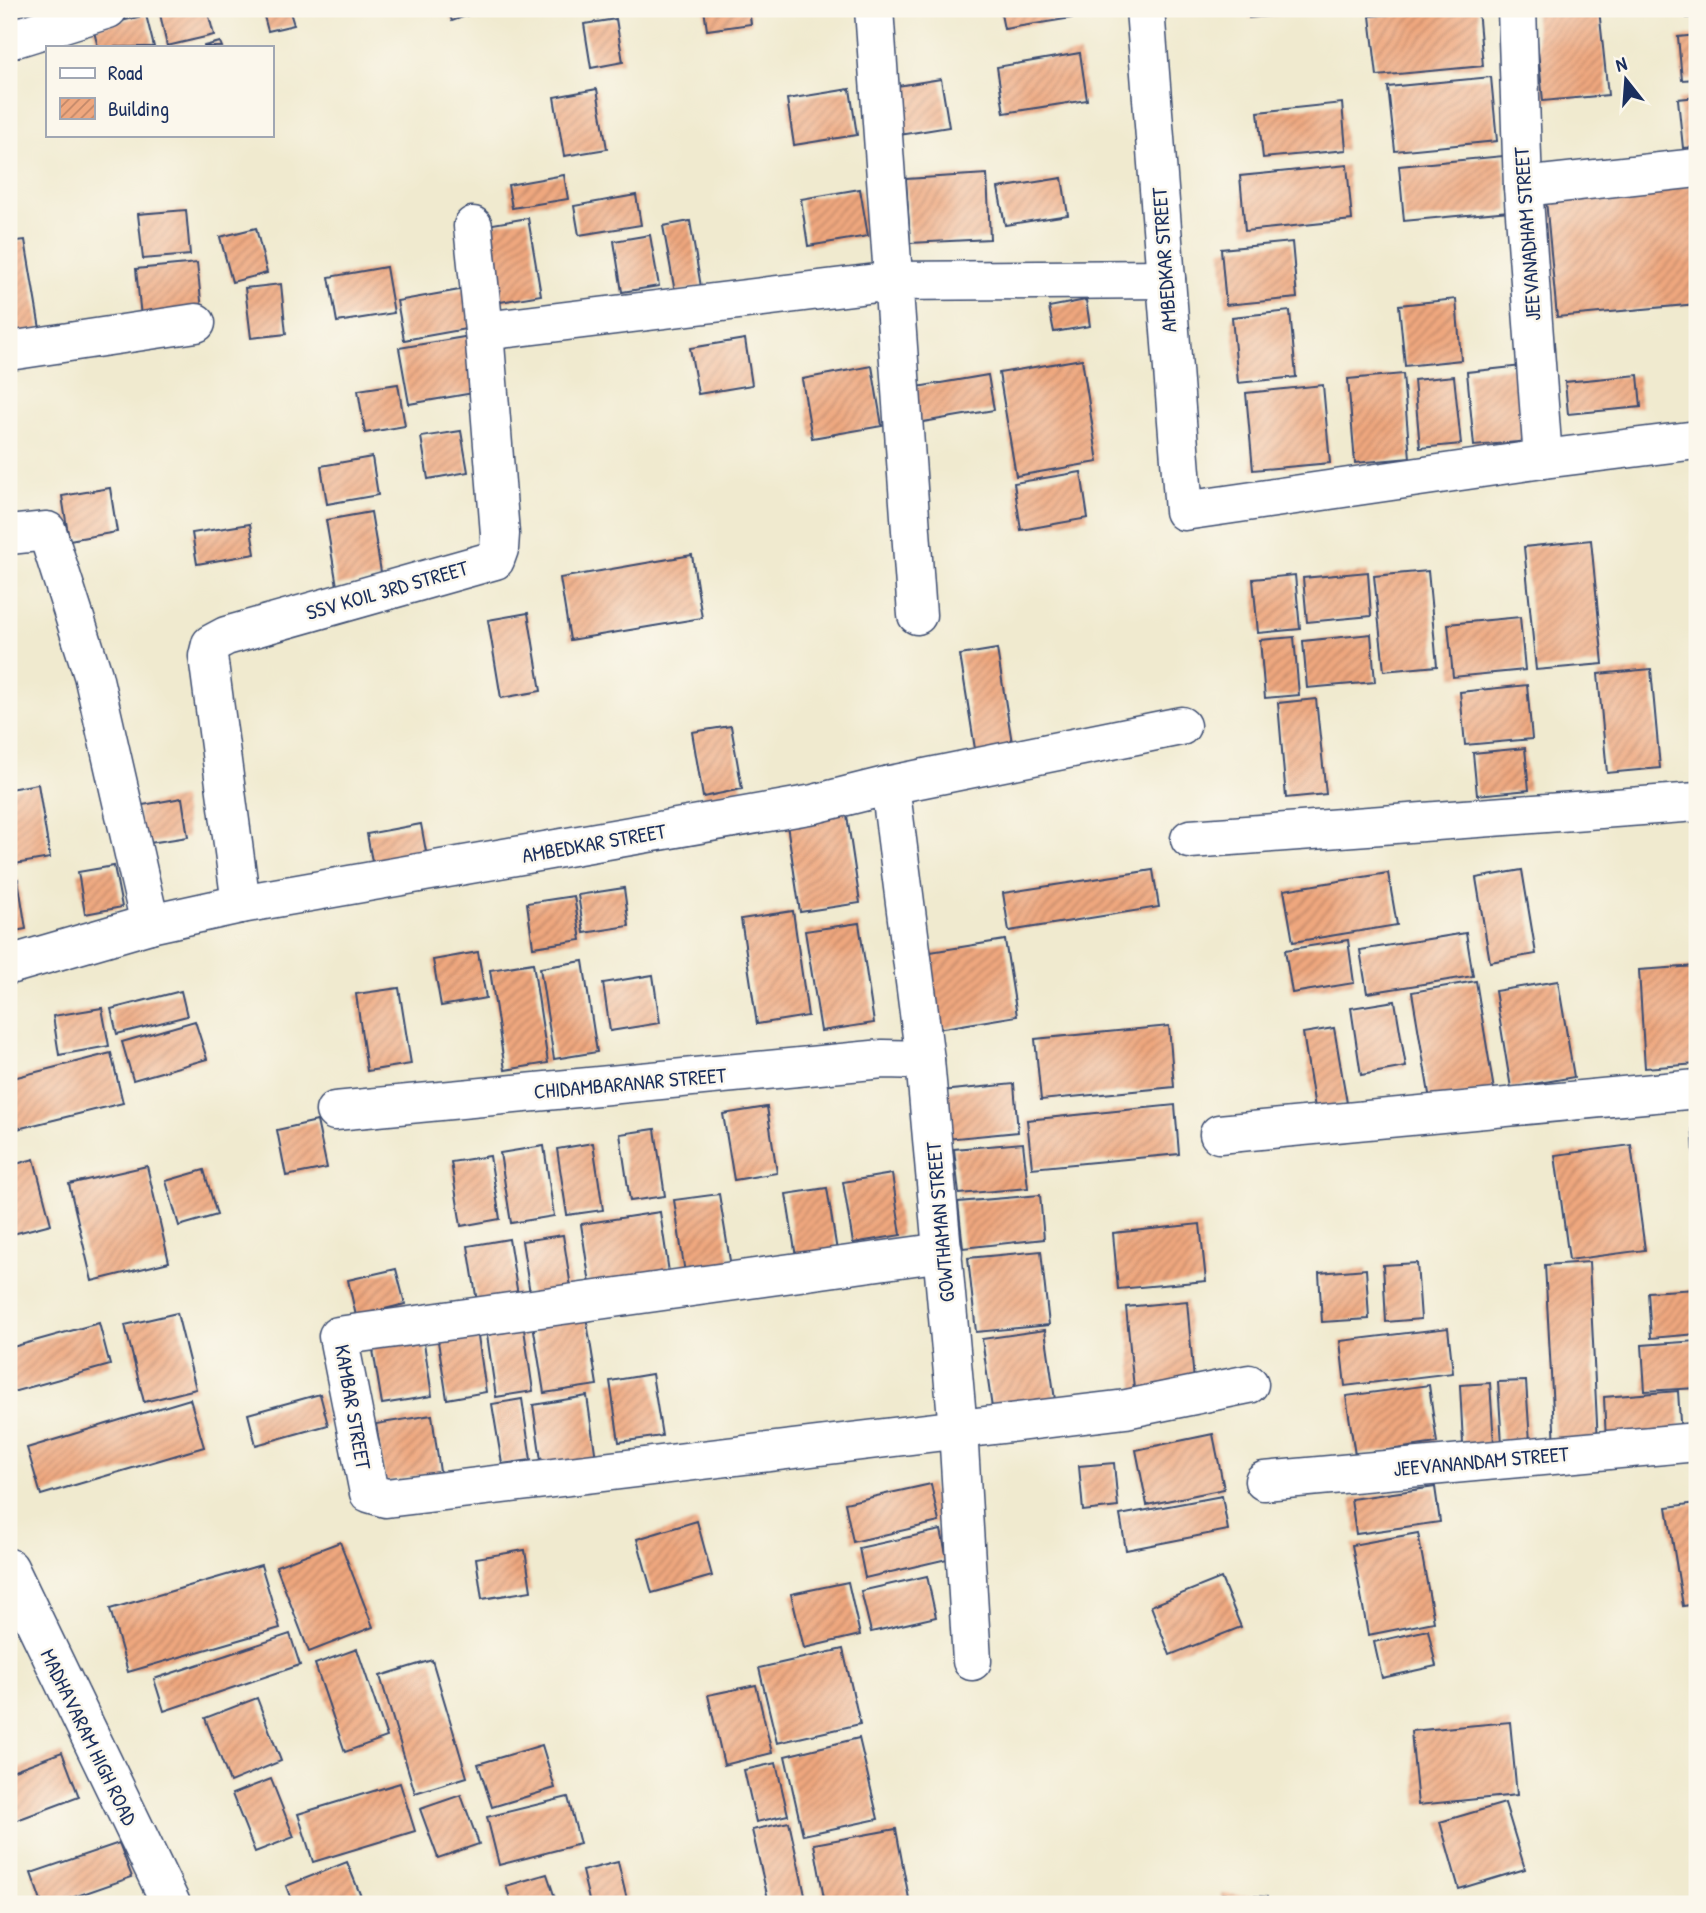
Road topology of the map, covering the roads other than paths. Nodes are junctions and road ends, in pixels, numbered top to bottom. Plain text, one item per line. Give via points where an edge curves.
1 (108, 9) edge
2 (874, 9) edge
3 (1145, 9) edge
4 (1517, 9) edge
5 (44, 19) edge
6 (9, 40) edge
7 (1697, 168) edge
8 (1523, 187) junction
9 (473, 226) dead end
10 (1166, 279) junction
11 (893, 281) junction
12 (196, 323) dead end
13 (484, 331) junction
14 (9, 351) edge
15 (1697, 440) edge
16 (1543, 459) junction
17 (9, 535) edge
18 (917, 615) dead end
19 (1181, 726) dead end
20 (890, 785) junction
21 (1697, 802) edge
22 (1190, 839) dead end
23 (241, 904) junction
24 (150, 925) junction
25 (9, 965) edge
26 (925, 1060) junction
27 (1697, 1089) edge
28 (335, 1111) dead end
29 (1219, 1134) dead end
30 (943, 1252) junction
31 (1249, 1384) dead end
32 (958, 1429) junction
33 (1697, 1441) edge
34 (1264, 1481) dead end
35 (9, 1568) edge
36 (972, 1661) dead end
37 (171, 1904) edge

1 - 5 street
2 - 11 street
3 - 10 street, AMBEDKAR STREET
4 - 8 street, JEEVANADHAM STREET
5 - 6 street
7 - 8 street
8 - 16 street, JEEVANADHAM STREET
9 - 13 street, SSV KOIL 3RD STREET
10 - 11 street
10 - 16 street, AMBEDKAR STREET via 1184,511
11 - 13 street
11 - 18 street
12 - 14 street
13 - 23 street, SSV KOIL 3RD STREET via 500,534 495,560 211,644 208,656
15 - 16 street
17 - 24 street via 47,531 93,675
19 - 20 street, AMBEDKAR STREET
20 - 23 street, AMBEDKAR STREET via 814,804
20 - 26 street, GOWTHAMAN STREET
21 - 22 street
23 - 24 street, AMBEDKAR STREET
24 - 25 street, AMBEDKAR STREET
26 - 28 street, CHIDAMBARANAR STREET via 883,1059
26 - 30 street, GOWTHAMAN STREET
27 - 29 street
30 - 32 street, GOWTHAMAN STREET
30 - 32 street, KAMBAR STREET via 338,1336 369,1493 386,1498
31 - 32 street via 1126,1409
32 - 36 street, GOWTHAMAN STREET
33 - 34 street, JEEVANANDAM STREET
35 - 37 street, MADHAVARAM HIGH ROAD

